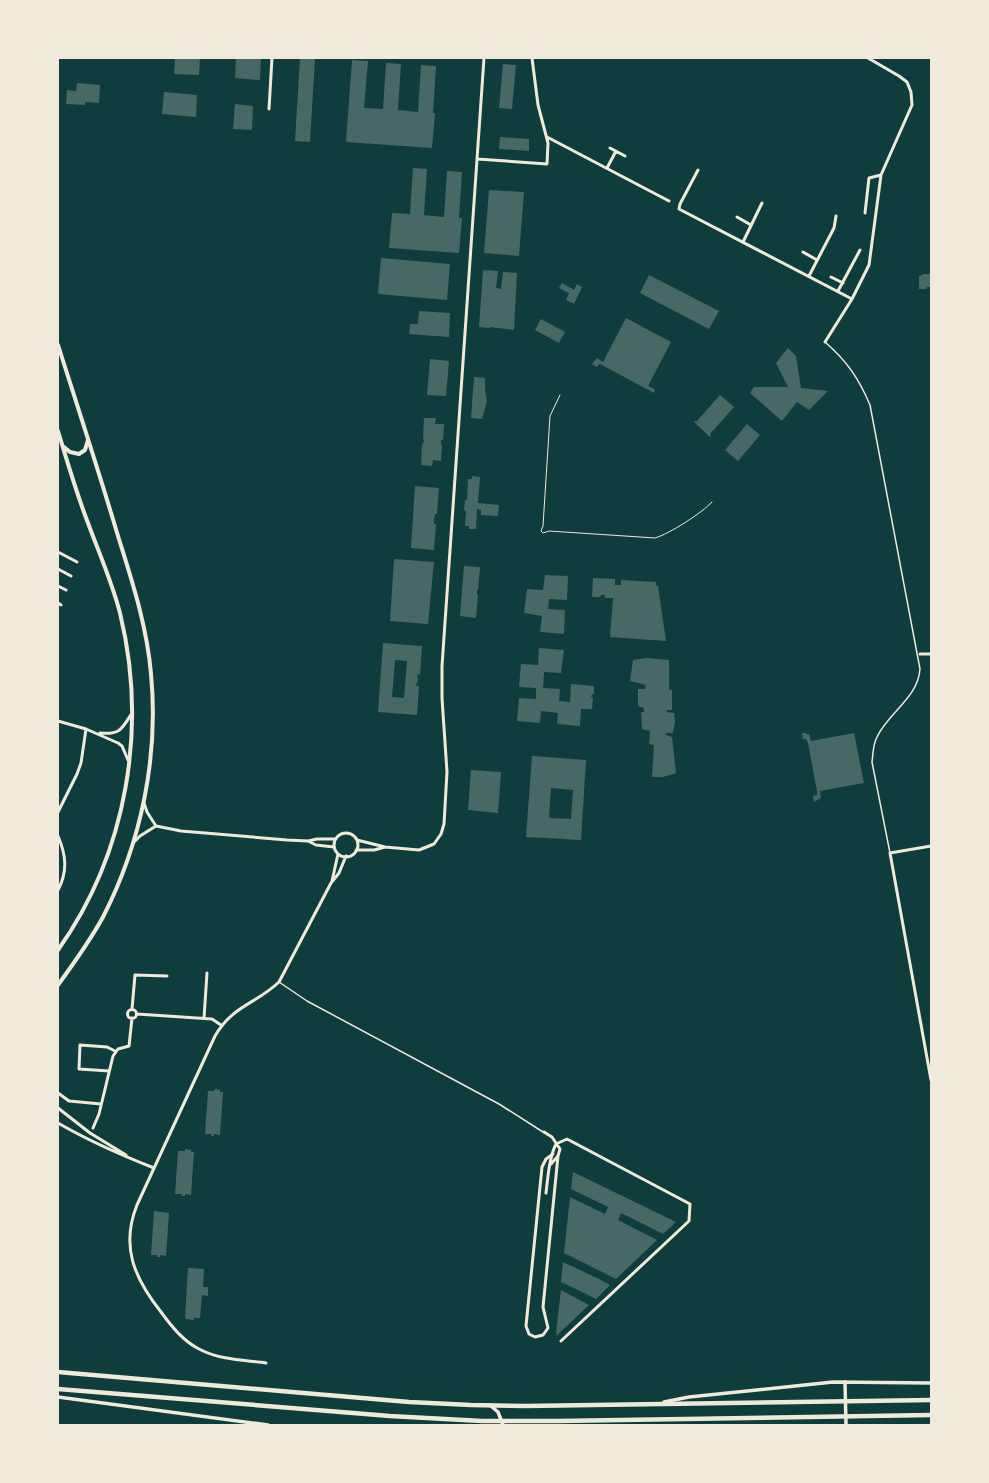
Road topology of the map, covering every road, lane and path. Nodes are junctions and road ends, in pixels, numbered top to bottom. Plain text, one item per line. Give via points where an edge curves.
1 (272, 58) edge
2 (484, 58) edge
3 (532, 58) edge
4 (868, 58) edge
5 (269, 108) dead end
6 (547, 137) junction
7 (610, 148) dead end
8 (616, 152) junction
9 (624, 156) dead end
10 (477, 159) junction
11 (607, 168) junction
12 (698, 170) dead end
13 (881, 175) junction
14 (669, 201) dead end
15 (762, 204) dead end
16 (865, 213) dead end
17 (836, 216) dead end
18 (738, 217) dead end
19 (751, 225) junction
20 (743, 242) junction
21 (860, 250) dead end
22 (803, 252) dead end
23 (817, 260) junction
24 (809, 276) junction
25 (831, 277) dead end
26 (843, 283) junction
27 (838, 291) junction
28 (852, 298) junction
29 (825, 342) joint
30 (58, 345) edge
31 (560, 396) dead end
32 (58, 431) edge
33 (88, 440) junction
34 (62, 445) junction
35 (712, 502) dead end
36 (58, 552) edge
37 (77, 562) dead end
38 (58, 569) edge
39 (71, 576) dead end
40 (58, 586) edge
41 (66, 590) dead end
42 (920, 654) dead end
43 (931, 654) edge
44 (133, 711) junction
45 (58, 721) edge
46 (86, 729) junction
47 (98, 733) junction
48 (130, 762) junction
49 (144, 803) junction
50 (60, 806) edge
51 (58, 812) edge
52 (156, 826) junction
53 (58, 836) edge
54 (336, 839) junction
55 (357, 840) junction
56 (308, 841) junction
57 (133, 844) junction
58 (931, 846) edge
59 (334, 847) junction
60 (385, 848) junction
61 (356, 850) junction
62 (890, 853) junction
63 (338, 854) junction
64 (346, 856) junction
65 (332, 882) junction
66 (59, 887) edge
67 (58, 948) edge
68 (208, 973) dead end
69 (167, 976) dead end
70 (279, 982) junction
71 (58, 984) edge
72 (132, 1009) junction
73 (137, 1014) junction
74 (132, 1018) junction
75 (204, 1018) junction
76 (221, 1025) junction
77 (115, 1051) junction
78 (109, 1071) junction
79 (931, 1080) edge
80 (58, 1093) edge
81 (101, 1104) junction
82 (58, 1108) edge
83 (58, 1123) edge
84 (93, 1128) dead end
85 (544, 1132) joint
86 (556, 1144) junction
87 (553, 1154) junction
88 (127, 1156) junction
89 (558, 1156) junction
90 (154, 1168) junction
91 (549, 1168) junction
92 (546, 1193) dead end
93 (561, 1341) dead end
94 (266, 1363) dead end
95 (58, 1372) edge
96 (931, 1383) edge
97 (845, 1384) junction
98 (58, 1389) edge
99 (58, 1398) edge
100 (931, 1400) edge
101 (659, 1404) junction
102 (490, 1405) junction
103 (931, 1415) edge
104 (503, 1423) edge
105 (268, 1425) edge
106 (846, 1425) edge

1 - 5 street
2 - 10 street
3 - 6 street via 538,105
4 - 13 street via 903,79 912,96 909,114
6 - 10 street via 547,164
6 - 11 street
7 - 8 street
8 - 9 street
8 - 11 street
10 - 60 street via 442,666 447,772 444,824 437,841 423,849
11 - 14 street
12 - 20 street via 679,208
13 - 16 street via 869,178
13 - 28 street via 869,265
15 - 19 street
17 - 23 street via 834,228
18 - 19 street
19 - 20 street
20 - 24 street
21 - 26 street
22 - 23 street
23 - 24 street
24 - 27 street
25 - 26 street
26 - 27 street
27 - 28 street
28 - 29 street
29 - 62 lane via 851,368 870,405 920,669 912,692 876,738 872,762
30 - 33 main road
31 - 35 path via 550,416 541,531 543,533 549,531 655,538 678,526
32 - 34 main road
33 - 34 main road via 85,450 79,454 70,452
33 - 49 main road via 139,602 148,645 153,708 151,751
34 - 44 main road via 88,523 110,577 120,612 130,669
36 - 37 street
38 - 39 street
40 - 41 street
42 - 43 street
44 - 47 street via 123,728 117,732
44 - 48 main road
45 - 46 street
46 - 47 street
46 - 50 street via 81,763 74,783
47 - 48 street via 121,745
48 - 67 main road via 120,816 103,867 84,909
49 - 52 street
49 - 57 main road
50 - 51 street
52 - 56 street via 189,832
52 - 57 street
53 - 66 street via 66,860
54 - 55 street via 341,834 348,833
54 - 56 street
54 - 59 street
55 - 60 street
55 - 61 street
56 - 59 street via 316,845
57 - 71 main road via 103,916 77,960
58 - 62 street
59 - 63 street
60 - 61 street
61 - 64 street
62 - 79 street
63 - 64 street
63 - 65 street
64 - 65 street
65 - 70 street
68 - 75 street
69 - 72 street via 135,975
70 - 76 street via 236,1011
70 - 85 lane via 307,1001 499,1104
72 - 73 street
72 - 74 street via 127,1013
73 - 74 street
73 - 75 street
74 - 77 street via 129,1046
75 - 76 street
76 - 90 street
77 - 78 street
77 - 78 street via 107,1047 80,1045 79,1068
78 - 81 street
80 - 81 street via 69,1101
81 - 84 street
82 - 88 street via 90,1133
83 - 88 street via 80,1136
85 - 86 street via 552,1137
86 - 87 street
86 - 89 street via 560,1149
86 - 93 street via 567,1139 690,1204 688,1221
87 - 89 street via 546,1159 542,1167 526,1326 529,1334 535,1337 543,1335 548,1328 543,1308
87 - 91 street
88 - 90 street
89 - 91 street
90 - 94 street via 134,1213 131,1231 134,1264 143,1288 181,1336 194,1346 218,1356
91 - 92 street
95 - 102 main road via 393,1401
96 - 97 street
97 - 101 street via 792,1386 689,1397
97 - 106 street
98 - 104 main road
99 - 105 street
100 - 101 main road
101 - 102 main road
102 - 104 street via 498,1412
103 - 104 main road

